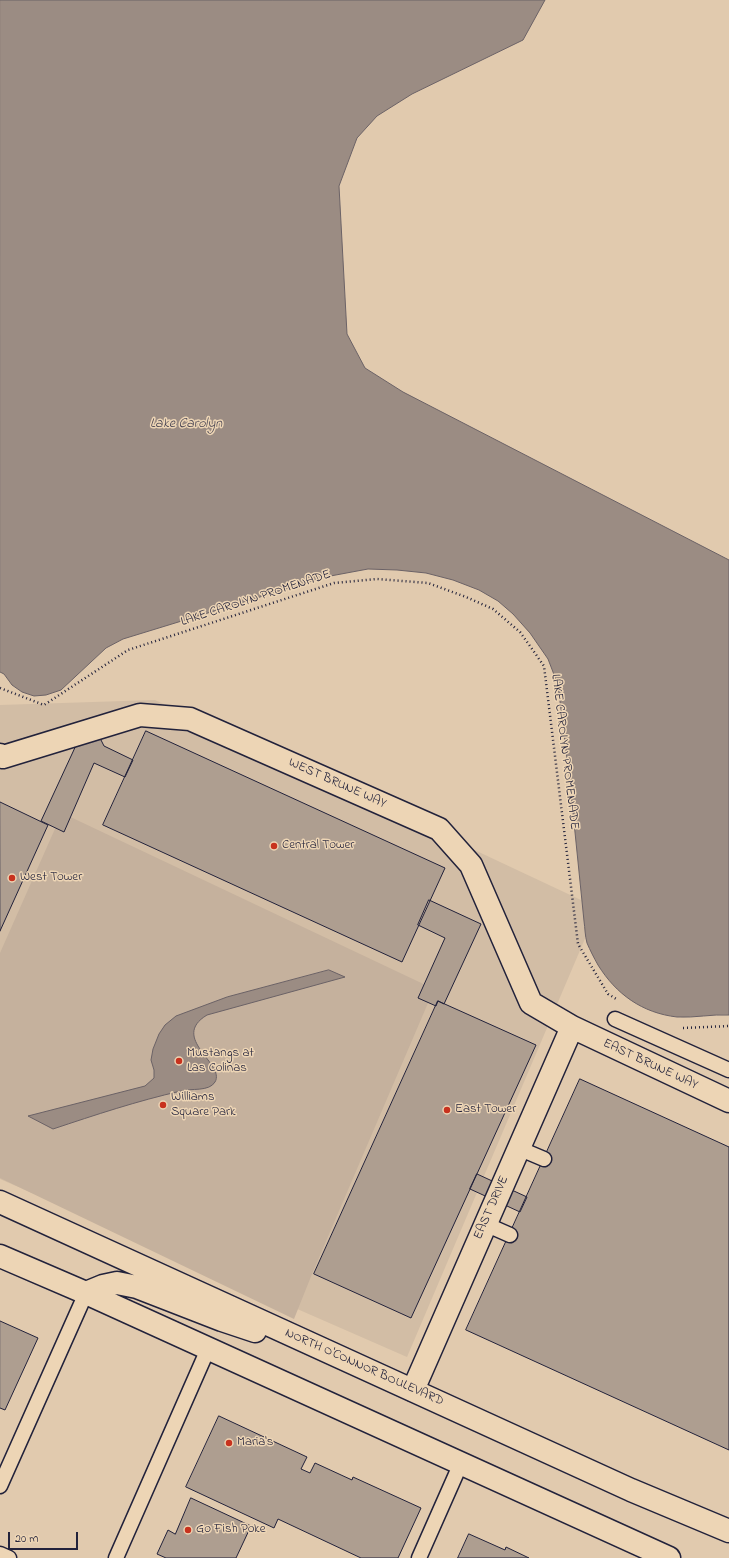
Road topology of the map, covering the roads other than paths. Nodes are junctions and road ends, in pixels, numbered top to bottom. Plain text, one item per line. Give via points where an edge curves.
1 (0, 756) edge
2 (615, 1019) dead end
3 (572, 1027) junction
4 (729, 1070) edge
5 (729, 1101) edge
6 (518, 1148) junction
7 (544, 1159) dead end
8 (6, 1207) edge
9 (485, 1224) junction
10 (510, 1235) dead end
11 (0, 1256) edge
12 (86, 1293) junction
13 (208, 1349) junction
14 (332, 1354) junction
15 (413, 1390) junction
16 (461, 1463) junction
17 (0, 1486) edge
18 (729, 1531) edge
19 (0, 1554) edge
20 (9, 1558) edge
21 (116, 1558) edge
22 (419, 1558) edge
23 (669, 1558) edge

1 - 3 main road, WEST BRUNE WAY via 140,715 190,720 439,829 471,865 531,1003
2 - 4 lane
3 - 5 main road, EAST BRUNE WAY
3 - 6 main road, EAST DRIVE
6 - 7 lane
6 - 9 main road, EAST DRIVE
8 - 14 main road, NORTH O'CONNOR BOULEVARD
9 - 10 lane
9 - 15 main road, EAST DRIVE
11 - 12 main road
12 - 13 main road
12 - 14 main road via 117,1283 137,1287 222,1320
12 - 17 lane
13 - 16 main road
13 - 21 lane
14 - 15 main road, NORTH O'CONNOR BOULEVARD
15 - 18 main road, NORTH O'CONNOR BOULEVARD via 631,1490
16 - 22 lane
16 - 23 main road
19 - 20 lane

